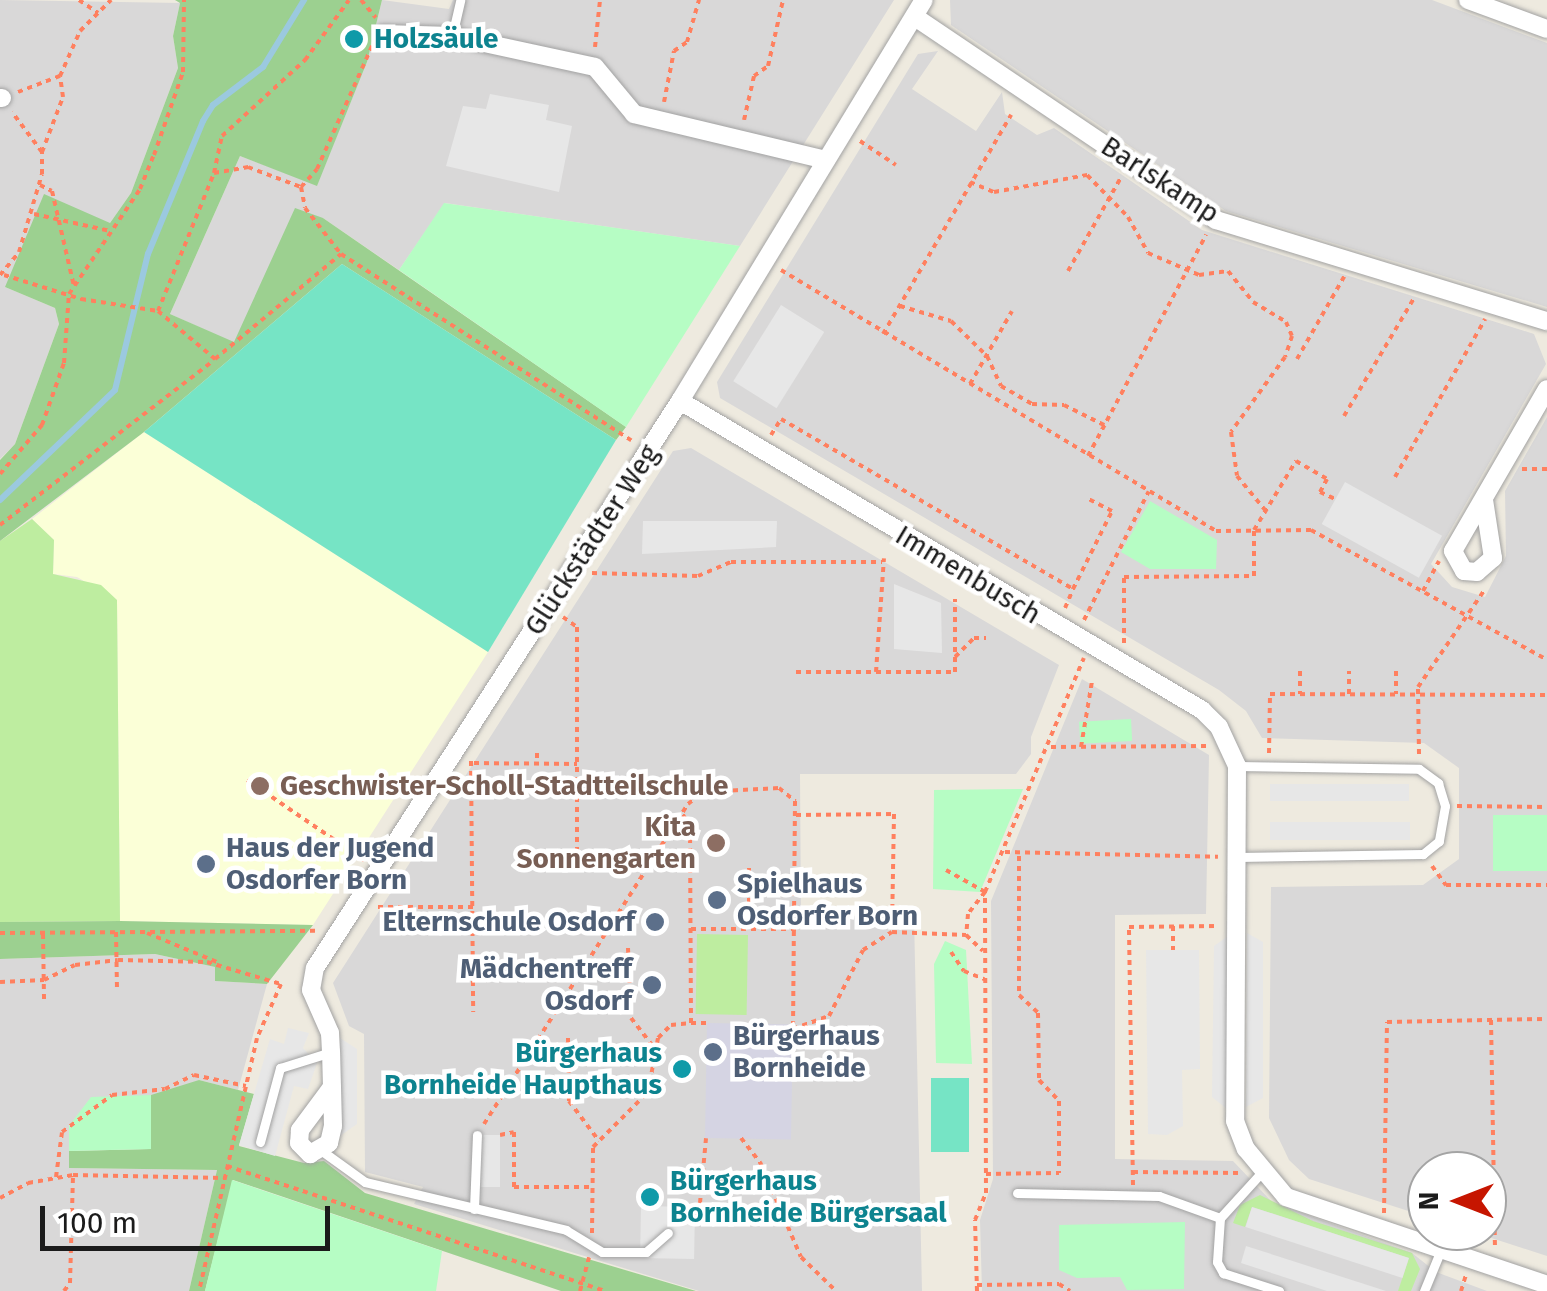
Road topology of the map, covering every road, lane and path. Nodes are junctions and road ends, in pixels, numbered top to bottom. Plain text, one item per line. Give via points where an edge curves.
1 (80, 0) edge
2 (111, 0) edge
3 (184, 0) edge
4 (349, 0) edge
5 (361, 0) edge
6 (460, 0) edge
7 (600, 0) edge
8 (699, 0) edge
9 (783, 0) edge
10 (1468, 0) edge
11 (919, 8) edge
12 (98, 13) junction
13 (1547, 30) edge
14 (383, 34) junction
15 (452, 36) junction
16 (596, 67) junction
17 (60, 76) junction
18 (1, 98) edge
19 (1011, 115) dead end
20 (660, 122) junction
21 (739, 140) junction
22 (860, 142) dead end
23 (42, 152) junction
24 (826, 160) junction
25 (896, 165) dead end
26 (214, 173) junction
27 (1124, 173) dead end
28 (970, 182) junction
29 (40, 185) junction
30 (301, 187) junction
31 (1108, 198) junction
32 (34, 214) junction
33 (63, 226) junction
34 (1208, 230) dead end
35 (110, 232) junction
36 (342, 254) junction
37 (781, 270) dead end
38 (1186, 270) junction
39 (1068, 271) dead end
40 (1347, 272) dead end
41 (2, 275) edge
42 (74, 287) junction
43 (69, 294) junction
44 (1417, 294) dead end
45 (899, 306) junction
46 (158, 311) junction
47 (1012, 311) dead end
48 (1488, 314) dead end
49 (1547, 321) edge
50 (883, 334) junction
51 (986, 356) junction
52 (215, 359) junction
53 (1297, 359) dead end
54 (969, 386) junction
55 (1547, 388) edge
56 (680, 401) junction
57 (1344, 416) dead end
58 (1104, 426) junction
59 (631, 440) dead end
60 (761, 452) junction
61 (1088, 456) junction
62 (1515, 469) dead end
63 (1547, 470) edge
64 (0, 474) edge
65 (1395, 477) dead end
66 (1148, 491) junction
67 (1087, 498) dead end
68 (1334, 500) dead end
69 (1484, 500) dead end
70 (1266, 510) junction
71 (0, 525) edge
72 (1254, 530) junction
73 (1443, 552) dead end
74 (592, 573) dead end
75 (1488, 584) dead end
76 (1423, 591) junction
77 (956, 600) dead end
78 (563, 618) dead end
79 (1468, 619) junction
80 (986, 638) dead end
81 (1082, 642) junction
82 (955, 657) junction
83 (1547, 660) edge
84 (1124, 666) junction
85 (1396, 670) dead end
86 (1300, 671) dead end
87 (1350, 671) dead end
88 (796, 672) dead end
89 (876, 672) junction
90 (1092, 680) dead end
91 (1300, 694) junction
92 (1349, 694) junction
93 (1396, 694) junction
94 (1418, 694) junction
95 (1547, 694) edge
96 (1081, 746) junction
97 (1231, 746) junction
98 (1048, 747) junction
99 (537, 754) dead end
100 (537, 764) junction
101 (577, 764) junction
102 (1237, 766) junction
103 (1268, 767) junction
104 (1420, 768) junction
105 (247, 780) dead end
106 (1445, 806) junction
107 (1547, 807) edge
108 (682, 814) junction
109 (796, 815) junction
110 (1005, 852) junction
111 (1423, 854) junction
112 (1018, 856) junction
113 (1238, 857) junction
114 (364, 860) dead end
115 (577, 862) dead end
116 (750, 868) dead end
117 (946, 870) dead end
118 (1547, 885) edge
119 (985, 892) junction
120 (376, 906) dead end
121 (473, 907) junction
122 (1174, 926) junction
123 (1236, 926) junction
124 (691, 929) junction
125 (750, 929) junction
126 (796, 929) junction
127 (319, 931) dead end
128 (0, 932) edge
129 (116, 932) junction
130 (144, 932) junction
131 (892, 932) junction
132 (43, 933) junction
133 (966, 935) junction
134 (628, 948) dead end
135 (1174, 950) dead end
136 (984, 951) junction
137 (951, 952) dead end
138 (118, 960) junction
139 (226, 965) junction
140 (44, 980) junction
141 (984, 980) junction
142 (0, 982) edge
143 (117, 992) dead end
144 (44, 1000) dead end
145 (473, 1012) dead end
146 (1547, 1018) edge
147 (1491, 1020) junction
148 (691, 1023) junction
149 (706, 1023) dead end
150 (568, 1038) dead end
151 (654, 1047) junction
152 (332, 1052) junction
153 (619, 1084) dead end
154 (246, 1086) junction
155 (332, 1087) junction
156 (648, 1092) junction
157 (660, 1092) dead end
158 (500, 1134) dead end
159 (476, 1135) joint
160 (706, 1138) dead end
161 (741, 1138) dead end
162 (599, 1141) junction
163 (260, 1142) dead end
164 (322, 1151) junction
165 (228, 1166) junction
166 (1133, 1172) junction
167 (1059, 1173) junction
168 (1261, 1173) junction
169 (986, 1174) junction
170 (72, 1175) junction
171 (56, 1176) junction
172 (225, 1178) junction
173 (592, 1187) junction
174 (1058, 1193) junction
175 (1017, 1194) dead end
176 (1133, 1194) junction
177 (1, 1199) edge
178 (474, 1209) junction
179 (1220, 1218) junction
180 (1384, 1232) junction
181 (668, 1234) joint
182 (591, 1245) junction
183 (1440, 1252) junction
184 (1495, 1270) junction
185 (582, 1284) junction
186 (1547, 1285) edge
187 (977, 1288) edge
188 (64, 1291) edge
189 (199, 1291) edge
190 (580, 1291) edge
191 (605, 1291) edge
192 (836, 1291) edge
193 (1070, 1291) edge
194 (1279, 1291) edge
195 (1424, 1291) edge

1 - 12 path
2 - 12 path
3 - 35 path via 183,72 140,189
4 - 26 path via 305,60 222,136
5 - 14 path
6 - 15 lane
7 - 16 path
8 - 20 path via 687,42 674,51
9 - 21 path via 768,66 754,76
10 - 13 street
11 - 24 street, Glückstädter Weg
11 - 49 street, Barlskamp via 1216,220
12 - 17 path via 80,32
14 - 15 street
14 - 30 path via 364,55 316,170
15 - 16 street
16 - 20 street via 622,107
17 - 18 path
17 - 23 path via 63,97
18 - 23 path
19 - 28 path
20 - 21 street
21 - 24 street
22 - 25 path
23 - 29 path
24 - 56 street, Glückstädter Weg
26 - 30 path via 248,167
26 - 46 path
27 - 31 path
28 - 31 path via 994,192 1075,172
28 - 45 path
29 - 32 path
29 - 33 path via 52,191
30 - 36 path via 304,208
31 - 38 path via 1148,253
31 - 39 path
32 - 33 path
32 - 41 path
33 - 35 path
33 - 42 path
34 - 38 path, Barlskamp
35 - 42 path
36 - 52 path
36 - 59 path
37 - 50 path
38 - 58 path, Barlskamp
38 - 70 path via 1228,271 1253,302 1286,322 1292,336 1230,432 1237,476
40 - 53 path
41 - 43 path
42 - 43 path
43 - 46 path
43 - 64 path via 56,394 42,425
44 - 57 path
45 - 50 path
45 - 51 path via 951,320
46 - 52 path
47 - 51 path
48 - 65 path
50 - 54 path
51 - 54 path
51 - 58 path via 1002,386 1032,404 1064,405
52 - 71 path
54 - 61 path
55 - 69 street
56 - 60 street, Immenbusch
56 - 152 street, Glückstädter Weg via 315,968 311,990
58 - 61 path, Barlskamp
60 - 67 path via 781,419 1073,589 1112,511
60 - 81 street, Immenbusch
61 - 66 path
62 - 63 path
66 - 72 path via 1216,532
66 - 81 path
68 - 70 path via 1320,492 1327,479 1296,461
70 - 72 path
72 - 76 path via 1311,530
72 - 84 path via 1254,576 1124,576
73 - 76 path
74 - 89 path via 698,576 731,562 883,560
75 - 79 path
76 - 79 path
77 - 82 path
78 - 101 path via 577,627
79 - 83 path
79 - 94 path
80 - 82 path via 974,638
81 - 84 street, Immenbusch
81 - 98 path
82 - 89 path via 955,672
84 - 97 street, Immenbusch via 1202,710
85 - 93 path
86 - 91 path
87 - 92 path
88 - 89 path
90 - 96 path
91 - 92 path
91 - 103 path via 1270,694
92 - 93 path
93 - 94 path
94 - 95 path
94 - 104 path
96 - 97 path
96 - 98 path
97 - 102 street, Immenbusch
98 - 110 path
99 - 100 path
100 - 101 path
100 - 121 path via 472,762
101 - 115 path
102 - 103 lane
102 - 113 street, Immenbusch
103 - 104 lane
104 - 106 lane via 1438,783
105 - 114 path
106 - 107 path
106 - 111 lane via 1440,841
108 - 109 path via 703,792 779,788 792,795
108 - 124 path via 690,828
108 - 159 path
109 - 126 path
109 - 131 path via 894,814
110 - 112 path
110 - 119 path
111 - 113 lane
111 - 118 path via 1446,885
112 - 113 path
112 - 167 path via 1019,995 1038,1012 1039,1080 1059,1101
113 - 123 street, Immenbusch
116 - 125 path
117 - 119 path
119 - 133 path via 968,914
119 - 136 path
120 - 121 path
121 - 145 path
122 - 123 path
122 - 135 path
122 - 166 path via 1129,927
123 - 168 street, Immenbusch via 1235,1120
124 - 125 path
124 - 148 path
125 - 126 path
126 - 131 path via 793,1026 829,1016 864,950
127 - 130 path
128 - 132 path
129 - 130 path
129 - 132 path
129 - 138 path
130 - 139 path
131 - 133 path
132 - 140 path
133 - 136 path
134 - 151 path via 632,1018
136 - 141 path
137 - 141 path via 964,971
138 - 139 path
138 - 140 path via 75,964
138 - 143 path
139 - 154 path via 281,984 257,1038
140 - 142 path
140 - 144 path
141 - 169 path
146 - 147 path
147 - 180 path via 1387,1022
147 - 184 path
148 - 149 path
148 - 151 path via 671,1026
150 - 162 path via 569,1101
151 - 156 path
152 - 155 street, Glückstädter Weg
152 - 163 lane via 280,1068
153 - 156 path
154 - 165 path
154 - 171 path via 194,1075 165,1089 112,1095 62,1132
155 - 164 street, Glückstädter Weg via 332,1138
155 - 164 street via 298,1138 306,1152
156 - 157 path
156 - 162 path
158 - 173 path via 514,1132 514,1187
159 - 178 lane
160 - 181 path via 700,1204
161 - 192 path via 760,1162 800,1257
162 - 173 path
164 - 178 lane via 365,1182
165 - 172 path
165 - 185 path
166 - 168 path
166 - 176 path
167 - 169 path
167 - 174 path
168 - 179 lane
168 - 180 street, Immenbusch via 1286,1197
169 - 187 path via 975,1220
170 - 171 path
170 - 172 path
170 - 188 path via 70,1284
171 - 177 path
172 - 189 path
173 - 182 path
174 - 175 lane
174 - 176 lane
176 - 179 lane
178 - 182 lane via 566,1230
179 - 194 lane via 1216,1262 1223,1272
180 - 183 street, Immenbusch
181 - 182 lane via 646,1252 602,1252
182 - 185 path
183 - 184 street, Immenbusch
183 - 195 lane
184 - 186 street, Immenbusch
185 - 190 path
185 - 191 path
187 - 193 path via 1060,1284

